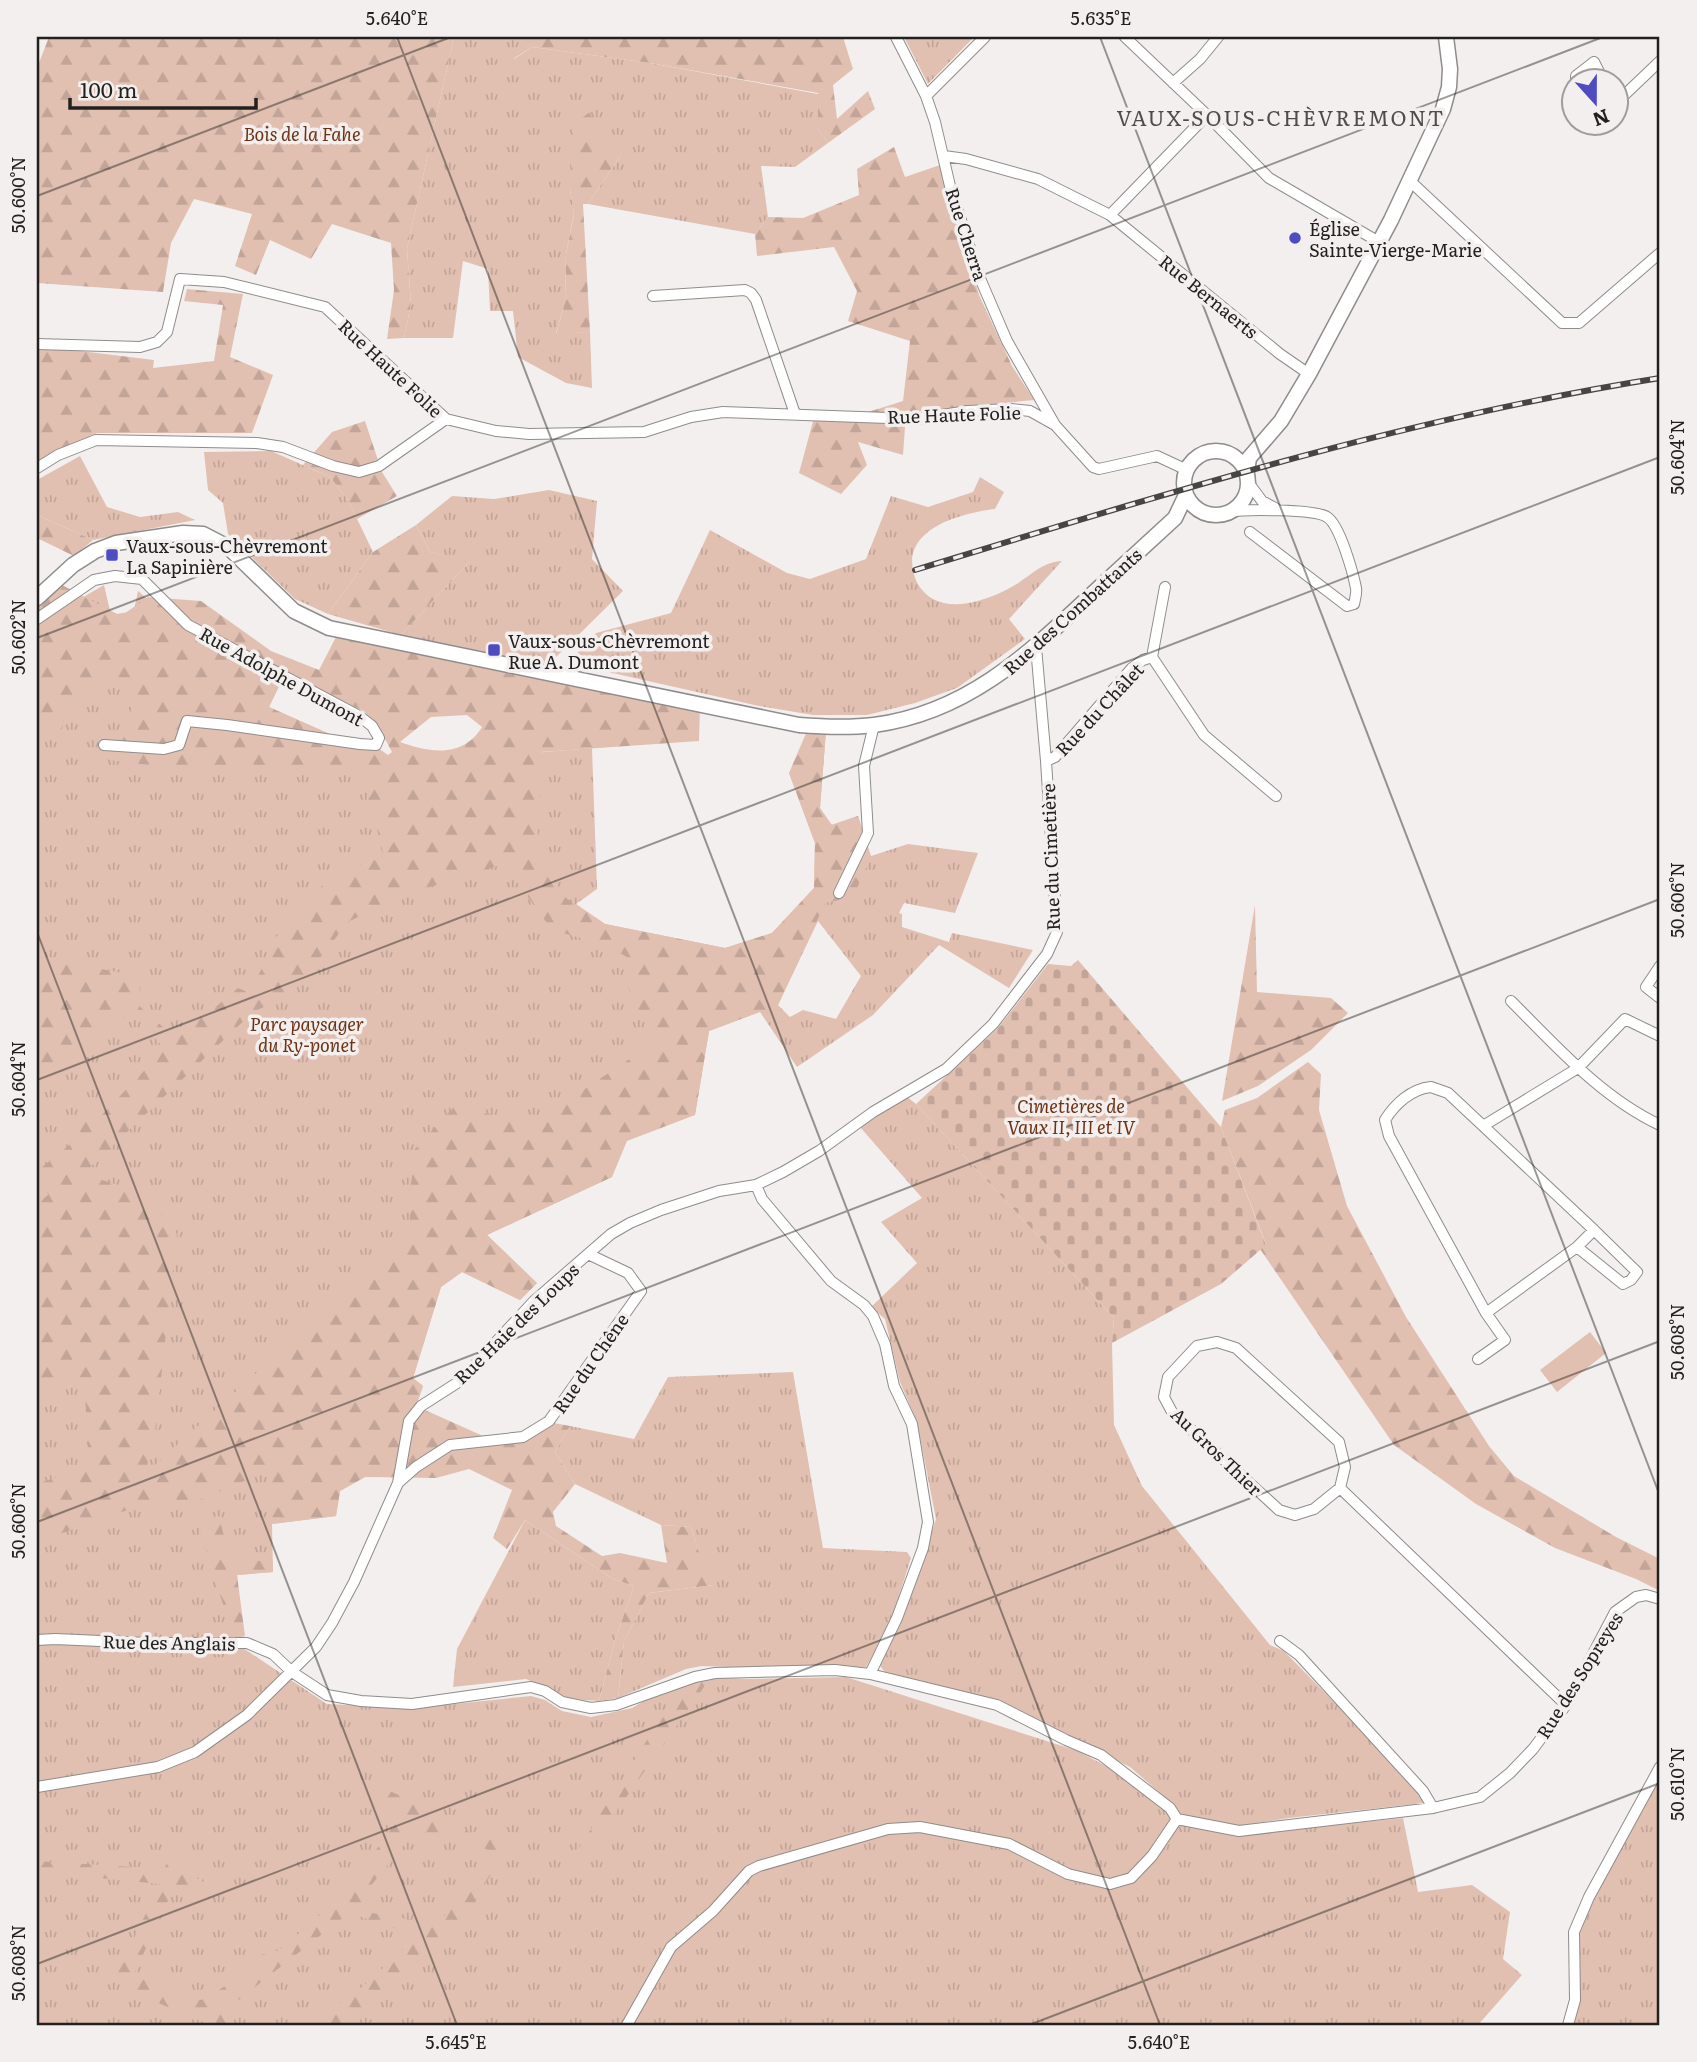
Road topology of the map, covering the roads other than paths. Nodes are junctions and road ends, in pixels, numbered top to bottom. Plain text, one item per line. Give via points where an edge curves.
1 (896, 37) edge
2 (985, 37) edge
3 (1125, 37) edge
4 (1218, 37) edge
5 (1446, 37) edge
6 (1660, 61) edge
7 (1173, 83) junction
8 (1630, 90) edge
9 (926, 96) junction
10 (1207, 115) junction
11 (944, 156) junction
12 (1410, 181) junction
13 (1110, 215) junction
14 (1379, 242) junction
15 (1660, 253) edge
16 (653, 296) dead end
17 (37, 344) edge
18 (1309, 374) junction
19 (795, 414) junction
20 (446, 419) junction
21 (1055, 425) junction
22 (1265, 437) junction
23 (1224, 452) junction
24 (37, 468) edge
25 (1187, 470) junction
26 (1247, 477) junction
27 (1186, 495) junction
28 (1278, 510) junction
29 (1202, 511) junction
30 (1229, 512) junction
31 (1175, 518) junction
32 (1250, 532) dead end
33 (1165, 587) dead end
34 (37, 598) edge
35 (37, 619) edge
36 (1036, 647) junction
37 (1152, 657) junction
38 (874, 725) junction
39 (104, 745) dead end
40 (1046, 761) junction
41 (1276, 796) dead end
42 (839, 893) dead end
43 (1660, 966) edge
44 (1660, 998) edge
45 (1511, 1001) dead end
46 (1660, 1037) edge
47 (1578, 1068) junction
48 (1660, 1125) edge
49 (1483, 1126) junction
50 (839, 1136) joint
51 (756, 1185) junction
52 (1594, 1230) junction
53 (1577, 1247) junction
54 (588, 1254) junction
55 (1486, 1313) junction
56 (1478, 1359) dead end
57 (398, 1483) junction
58 (1340, 1488) junction
59 (1660, 1599) edge
60 (37, 1640) edge
61 (1280, 1641) dead end
62 (292, 1672) junction
63 (870, 1674) junction
64 (1566, 1705) junction
65 (1660, 1767) edge
66 (37, 1787) edge
67 (1433, 1808) junction
68 (1177, 1819) junction
69 (627, 2025) edge
70 (1568, 2025) edge

1 - 9 street, Rue Cherra
2 - 9 street
3 - 7 street
4 - 7 street
5 - 12 main road via 1450,69 1446,98
6 - 8 street
7 - 10 street
9 - 11 street, Rue Cherra
10 - 13 street
10 - 14 street via 1269,178
11 - 13 street, Rue Bernaerts via 1038,179
11 - 21 street, Rue Cherra via 979,276 1007,341
12 - 14 main road
12 - 15 street via 1562,323 1579,323
13 - 18 street, Rue Bernaerts
14 - 18 main road
16 - 19 street via 751,293
17 - 20 street, Rue Haute Folie via 140,347 157,342 167,332 180,279 224,282 325,307
18 - 22 main road via 1292,406
19 - 20 street, Rue Haute Folie via 723,412 644,432 608,434 529,435
19 - 21 street, Rue Haute Folie via 916,419 1011,409 1030,411
20 - 24 street via 379,466 359,472 257,443 96,440
21 - 25 street, Rue Haute Folie via 1093,467 1157,456
22 - 23 main road via 1237,451
22 - 26 main road via 1249,458
23 - 25 main road via 1203,454
23 - 26 main road via 1239,460
25 - 27 main road
26 - 28 street via 1262,500
26 - 30 main road via 1244,498
27 - 29 main road
27 - 31 main road, Rue des Combattants
28 - 30 street
28 - 32 street via 1320,514 1333,523 1356,590 1354,604 1347,606
29 - 30 main road
29 - 31 main road, Rue des Combattants
31 - 36 main road, Rue des Combattants
33 - 37 street, Rue du Châlet
34 - 38 main road, Rue des Combattants via 95,551 116,543 204,534 228,547 294,611 329,628 799,725
35 - 39 street, Rue Adolphe Dumont via 94,580 114,576 142,579 188,625 359,716 379,738 376,745 360,744 187,721 179,745 164,749
36 - 38 main road, Rue des Combattants via 967,694
36 - 40 street, Rue du Cimetière
37 - 40 street, Rue du Châlet via 1132,668 1055,757
37 - 41 street, Rue du Châlet via 1204,735
38 - 42 street via 864,766 868,833
40 - 50 street, Rue du Cimetière via 1057,932 1047,954 993,1024 947,1069
43 - 44 street via 1646,987
45 - 47 street
46 - 47 street via 1625,1019
47 - 48 street
47 - 49 street
49 - 52 street
49 - 55 street via 1447,1093 1431,1087 1419,1088 1393,1107 1385,1120 1389,1136
50 - 51 street, Rue Haie des Loups
51 - 54 street, Rue Haie des Loups via 719,1191 661,1210 630,1223
51 - 63 street via 762,1199 831,1281 873,1316 885,1344 894,1387 912,1423 928,1522 897,1618
52 - 53 street
52 - 53 street via 1637,1272 1631,1280 1623,1284
53 - 55 street
54 - 57 street, Rue Haie des Loups via 534,1301 460,1381 414,1413
54 - 57 street, Rue du Chêne via 628,1273 640,1291 549,1421 523,1437 450,1445
55 - 56 street via 1505,1340
57 - 62 street, Rue Haie des Loups via 332,1623
58 - 58 street, Au Gros Thier via 1345,1466 1339,1442 1236,1348 1217,1342 1197,1346 1168,1377 1164,1397 1172,1412 1279,1510 1295,1515 1314,1509
58 - 64 street
59 - 64 street, Rue des Sopreyes via 1636,1597 1615,1612
60 - 62 street, Rue des Anglais via 247,1643 273,1654
61 - 67 street via 1325,1684 1423,1791
62 - 63 street, Rue des Anglais via 327,1695 360,1701 412,1704 531,1687 562,1702 591,1708 715,1673 835,1670
62 - 66 street, Rue Haie des Loups via 247,1715 195,1752 158,1767
63 - 68 street, Rue des Anglais via 997,1705 1101,1755 1170,1808
64 - 67 street, Rue des Sopreyes via 1533,1749 1480,1797
65 - 70 street via 1574,1932 1575,2000
67 - 68 street, Rue des Sopreyes via 1239,1831
68 - 69 street via 1131,1878 1110,1884 1068,1874 1009,1844 920,1827 888,1829 759,1866 671,1947

